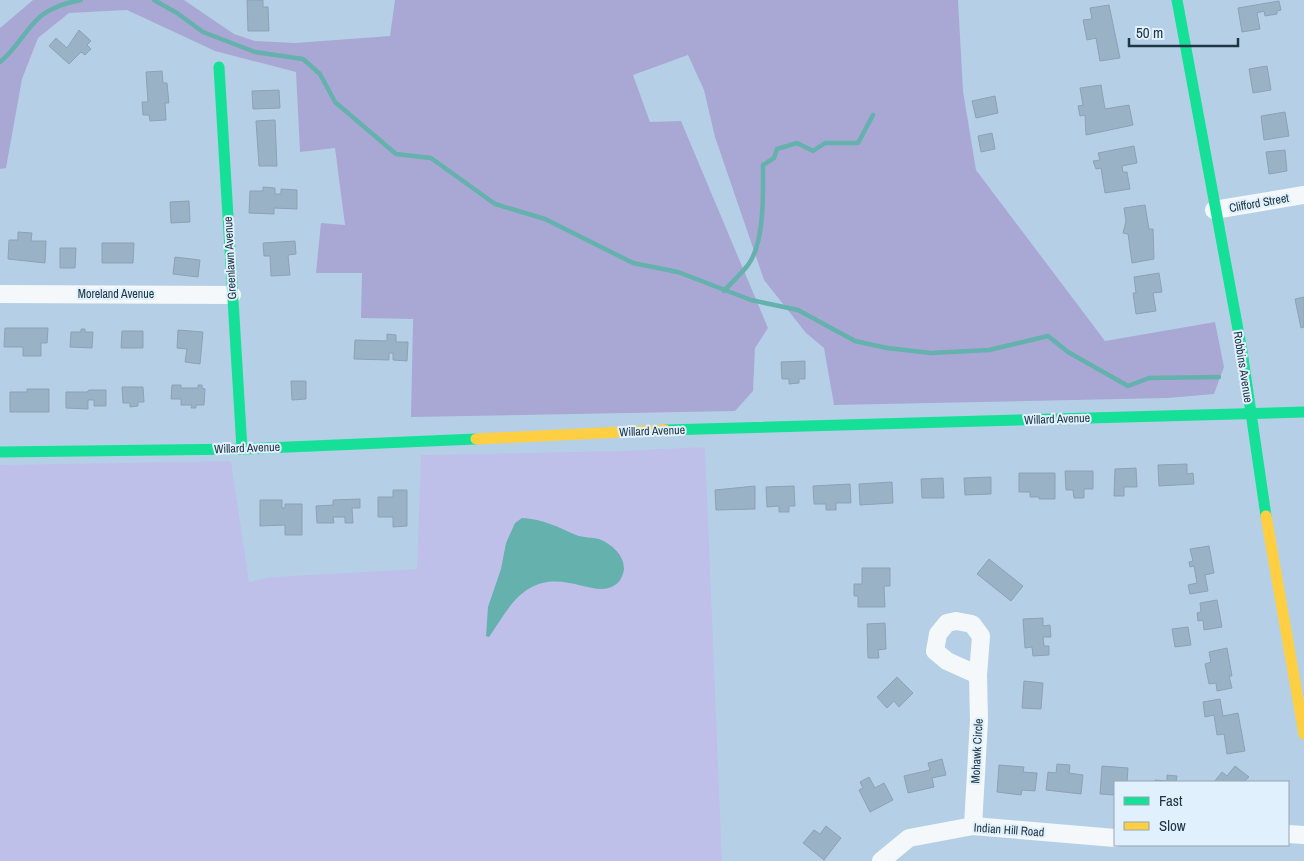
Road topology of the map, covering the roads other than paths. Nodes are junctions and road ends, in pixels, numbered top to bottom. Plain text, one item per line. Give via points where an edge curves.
1 (1177, 0) edge
2 (219, 67) dead end
3 (1304, 195) edge
4 (1214, 210) junction
5 (0, 294) edge
6 (232, 295) junction
7 (1304, 412) edge
8 (1250, 414) junction
9 (242, 449) junction
10 (0, 452) edge
11 (978, 675) dead end
12 (1304, 734) edge
13 (973, 826) junction
14 (1289, 834) edge
15 (1304, 835) edge
16 (1114, 838) edge
17 (880, 861) edge

1 - 4 main road, Robbins Avenue
2 - 6 main road, Greenlawn Avenue
3 - 4 street, Clifford Street
4 - 8 main road, Robbins Avenue via 1242,351
5 - 6 street, Moreland Avenue
6 - 9 main road, Greenlawn Avenue
7 - 8 main road, Willard Avenue
8 - 9 main road, Willard Avenue via 718,428
8 - 12 main road, Robbins Avenue
9 - 10 main road, Willard Avenue
11 - 13 street, Mohawk Circle
13 - 16 street, Indian Hill Road
13 - 17 street, Indian Hill Road via 909,838
14 - 15 street

